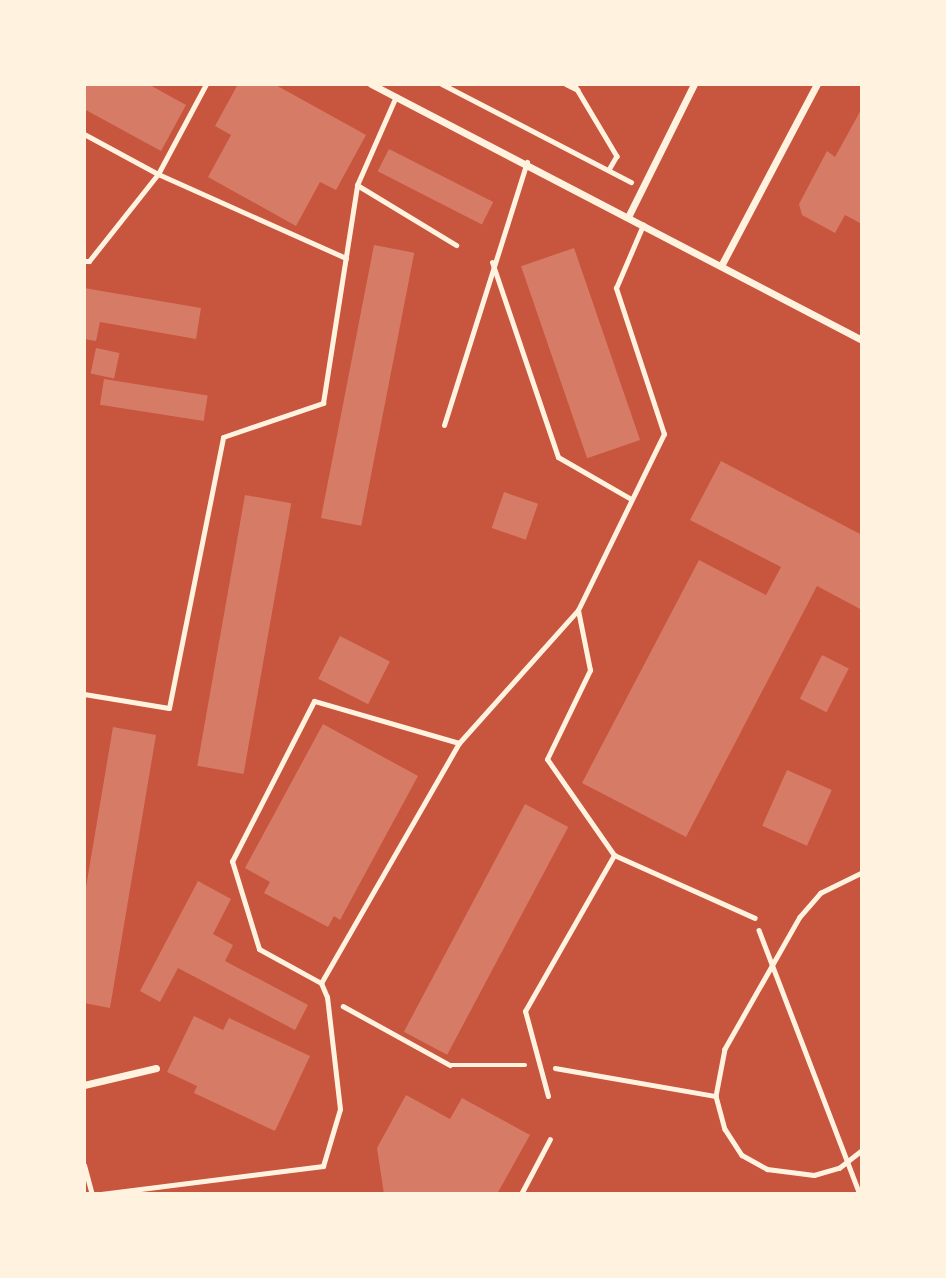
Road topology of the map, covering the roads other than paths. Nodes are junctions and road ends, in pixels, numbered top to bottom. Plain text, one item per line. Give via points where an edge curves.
1 (205, 84) edge
2 (371, 84) edge
3 (694, 84) edge
4 (817, 84) edge
5 (396, 96) junction
6 (84, 134) edge
7 (527, 162) junction
8 (158, 174) junction
9 (357, 185) junction
10 (628, 217) junction
11 (643, 225) junction
12 (456, 245) dead end
13 (346, 258) junction
14 (84, 261) edge
15 (492, 262) junction
16 (722, 264) junction
17 (862, 340) edge
18 (444, 425) dead end
19 (631, 499) junction
20 (578, 610) junction
21 (84, 694) edge
22 (459, 743) junction
23 (614, 855) junction
24 (755, 918) road end
25 (321, 983) junction
26 (156, 1068) dead end
27 (84, 1085) edge
28 (548, 1096) dead end
29 (550, 1139) dead end
30 (84, 1166) edge
31 (92, 1194) edge
32 (101, 1194) edge
33 (520, 1194) edge

1 - 8 lane
2 - 5 street
3 - 10 street
4 - 16 street
5 - 7 street
5 - 9 lane
6 - 8 lane
7 - 10 street
7 - 15 lane
8 - 13 lane
8 - 14 lane via 89,261
9 - 12 lane
9 - 13 lane
10 - 11 street
11 - 16 street
11 - 19 lane via 616,288 663,434
13 - 21 lane via 323,403 223,437 169,708
15 - 18 lane
15 - 19 lane via 558,457
16 - 17 street
19 - 20 lane
20 - 22 lane
20 - 23 lane via 590,670 547,760
22 - 25 lane
22 - 25 lane via 314,701 232,861 259,949
23 - 24 lane
23 - 28 lane via 525,1011
25 - 32 lane via 327,997 340,1109 323,1166
26 - 27 street
29 - 33 lane
30 - 31 lane

